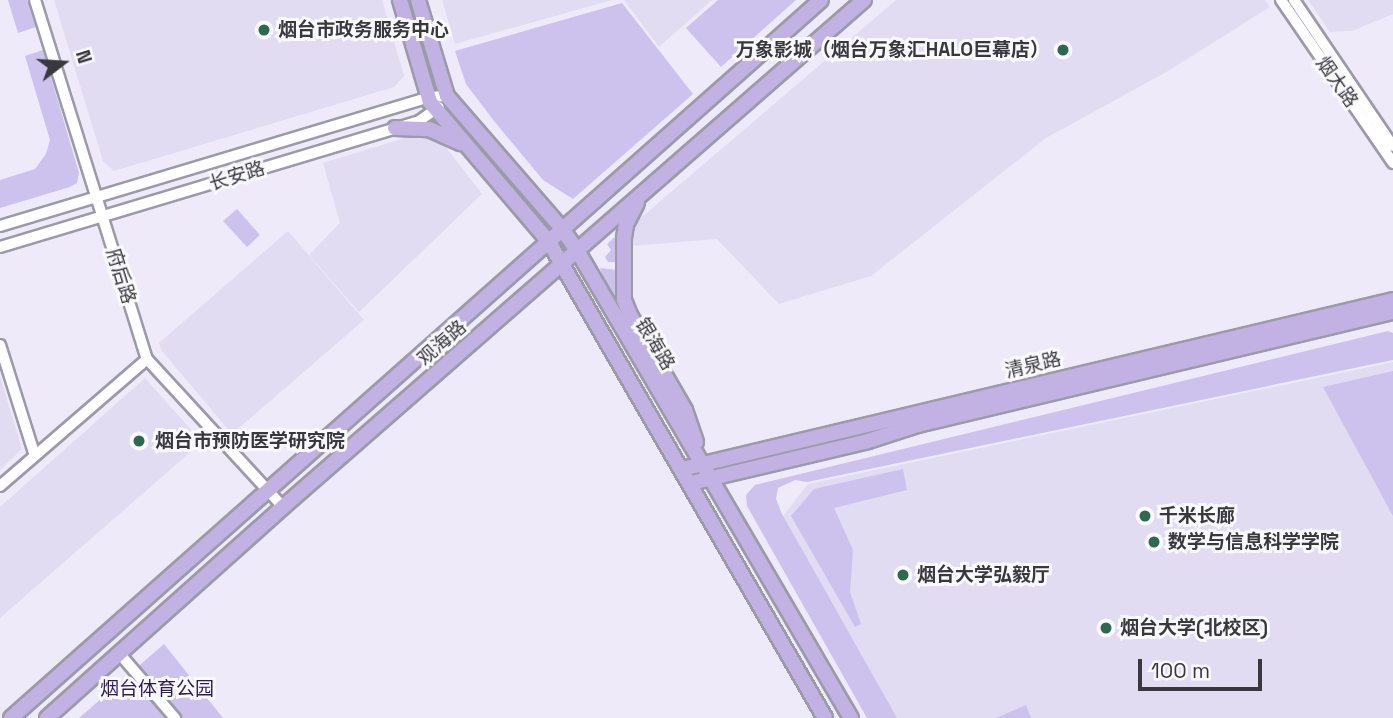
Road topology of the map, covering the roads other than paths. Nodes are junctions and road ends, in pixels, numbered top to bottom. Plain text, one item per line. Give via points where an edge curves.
1 (35, 0) edge
2 (400, 0) edge
3 (418, 0) edge
4 (821, 0) edge
5 (864, 0) edge
6 (1281, 0) edge
7 (1294, 0) edge
8 (447, 96) junction
9 (429, 97) junction
10 (437, 110) junction
11 (374, 113) junction
12 (395, 128) junction
13 (381, 132) junction
14 (467, 146) junction
15 (1393, 146) edge
16 (1393, 163) edge
17 (646, 190) junction
18 (97, 196) junction
19 (103, 216) junction
20 (0, 226) edge
21 (563, 230) junction
22 (549, 242) junction
23 (0, 247) edge
24 (578, 252) junction
25 (563, 264) junction
26 (1393, 300) edge
27 (1393, 312) edge
28 (0, 345) edge
29 (147, 359) junction
30 (35, 456) junction
31 (701, 458) junction
32 (682, 469) junction
33 (711, 477) junction
34 (691, 483) junction
35 (0, 486) edge
36 (268, 491) junction
37 (283, 507) junction
38 (119, 653) junction
39 (11, 718) edge
40 (47, 718) edge
41 (175, 718) edge
42 (825, 718) edge
43 (851, 718) edge

1 - 18 street, 府后路
2 - 9 main road, 银海路
3 - 8 main road, 银海路
4 - 21 main road, 观海路
5 - 17 main road, 观海路
6 - 16 street, 烟大路
7 - 15 street, 烟大路
8 - 9 street
8 - 10 street, 长安路
8 - 21 main road, 银海路
9 - 10 main road, 银海路
9 - 11 street
10 - 12 street, 长安路
10 - 14 main road, 银海路
11 - 13 street
11 - 18 street
12 - 13 street, 长安路
12 - 14 main road via 429,129
13 - 19 street, 长安路
14 - 22 main road, 银海路
17 - 24 main road, 观海路
17 - 31 main road via 626,225 624,300 693,426
18 - 19 street, 府后路
18 - 20 street
19 - 23 street, 长安路
19 - 29 street, 府后路
21 - 22 main road, 观海路
21 - 24 main road, 银海路
22 - 25 main road, 银海路
22 - 36 main road, 观海路
24 - 25 main road, 观海路
24 - 31 main road, 银海路
25 - 32 main road, 银海路
25 - 37 main road, 观海路
26 - 31 main road, 清泉路
27 - 33 main road, 清泉路
28 - 30 street
29 - 30 street
29 - 36 street, 府后路
30 - 35 street
31 - 32 main road, 清泉路
31 - 33 main road, 银海路
32 - 34 main road, 银海路
33 - 34 main road, 清泉路
33 - 43 main road, 银海路
34 - 42 main road, 银海路
36 - 37 street, 府后路
36 - 39 main road, 观海路
37 - 38 main road, 观海路
38 - 40 main road, 观海路
38 - 41 street

